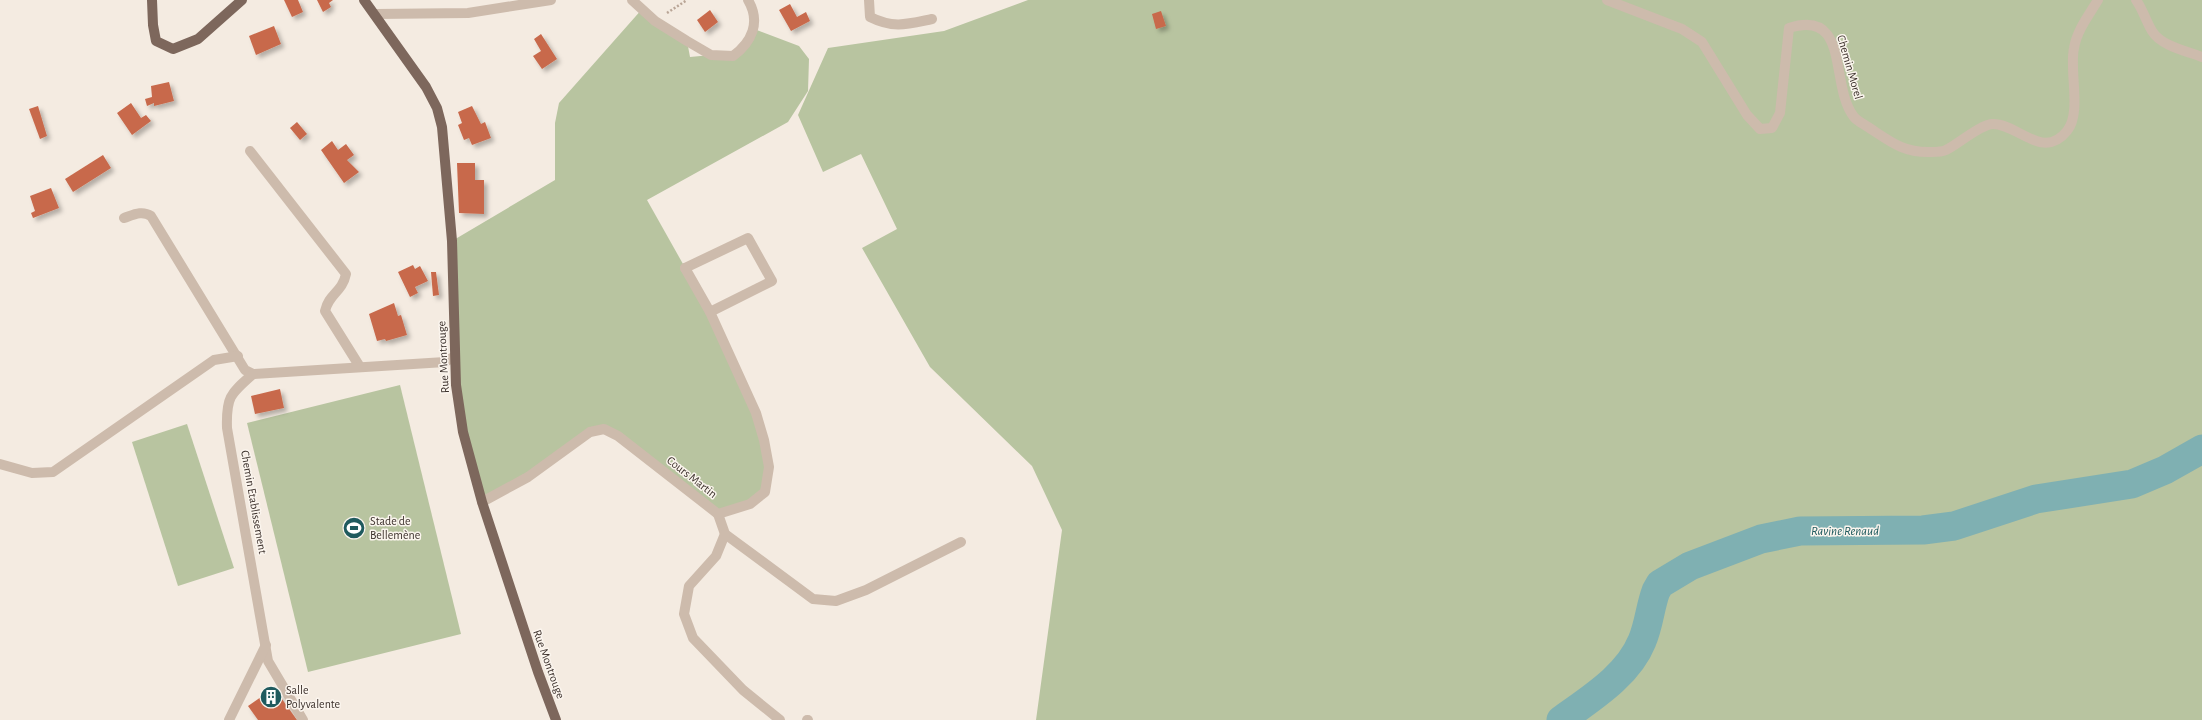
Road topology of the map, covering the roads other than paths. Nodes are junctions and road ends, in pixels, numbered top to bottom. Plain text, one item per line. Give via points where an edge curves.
1 (152, 0) edge
2 (242, 0) edge
3 (364, 0) edge
4 (551, 0) edge
5 (632, 0) edge
6 (748, 0) edge
7 (869, 0) edge
8 (1607, 0) edge
9 (2098, 0) edge
10 (2136, 0) edge
11 (376, 14) junction
12 (932, 19) dead end
13 (2202, 57) edge
14 (250, 151) dead end
15 (124, 218) dead end
16 (710, 312) junction
17 (238, 356) junction
18 (456, 356) junction
19 (360, 367) junction
20 (253, 374) junction
21 (0, 464) edge
22 (482, 502) junction
23 (718, 514) junction
24 (725, 534) junction
25 (961, 542) dead end
26 (266, 645) junction
27 (229, 720) edge
28 (303, 720) edge
29 (556, 720) edge
30 (780, 720) edge

1 - 2 main road via 152,25 156,41 173,49 198,39
3 - 11 main road, Rue Montrouge
4 - 11 street via 468,13
5 - 6 street via 655,21 711,55 733,56 746,46 754,29 753,8
7 - 12 street via 870,17 880,22 896,26
8 - 9 street, Chemin Morel via 1682,29 1702,42 1747,115 1760,130 1772,128 1780,113 1789,28 1812,24 1826,32 1834,48 1845,103 1854,118 1896,146 1912,152 1944,152 1992,124 2008,127 2025,138 2041,142 2054,141 2067,131 2074,119 2073,49 2078,33
10 - 13 street via 2152,32 2163,42
11 - 18 main road, Rue Montrouge via 426,87 442,127 452,241
14 - 19 street via 346,274 344,283 328,301 325,311
15 - 17 street via 137,213 147,213 151,216
16 - 16 street, Cours Martin via 685,268 748,238 772,281
16 - 23 street, Cours Martin via 756,413 768,467 766,492 750,504
17 - 20 street via 245,370
17 - 21 street via 214,360 53,472 32,472
18 - 19 street via 445,362
18 - 22 main road, Rue Montrouge via 456,385 464,432
19 - 20 street
20 - 26 street, Chemin Etablissement via 232,393 227,409 227,428
22 - 23 street, Cours Martin via 528,478 590,432 604,429 618,436
22 - 29 main road, Rue Montrouge
23 - 24 street
24 - 25 street via 813,599 836,601 866,590
24 - 30 street via 716,556 689,586 684,614 693,638 743,690
26 - 27 street
26 - 28 street, Chemin Etablissement via 268,661

